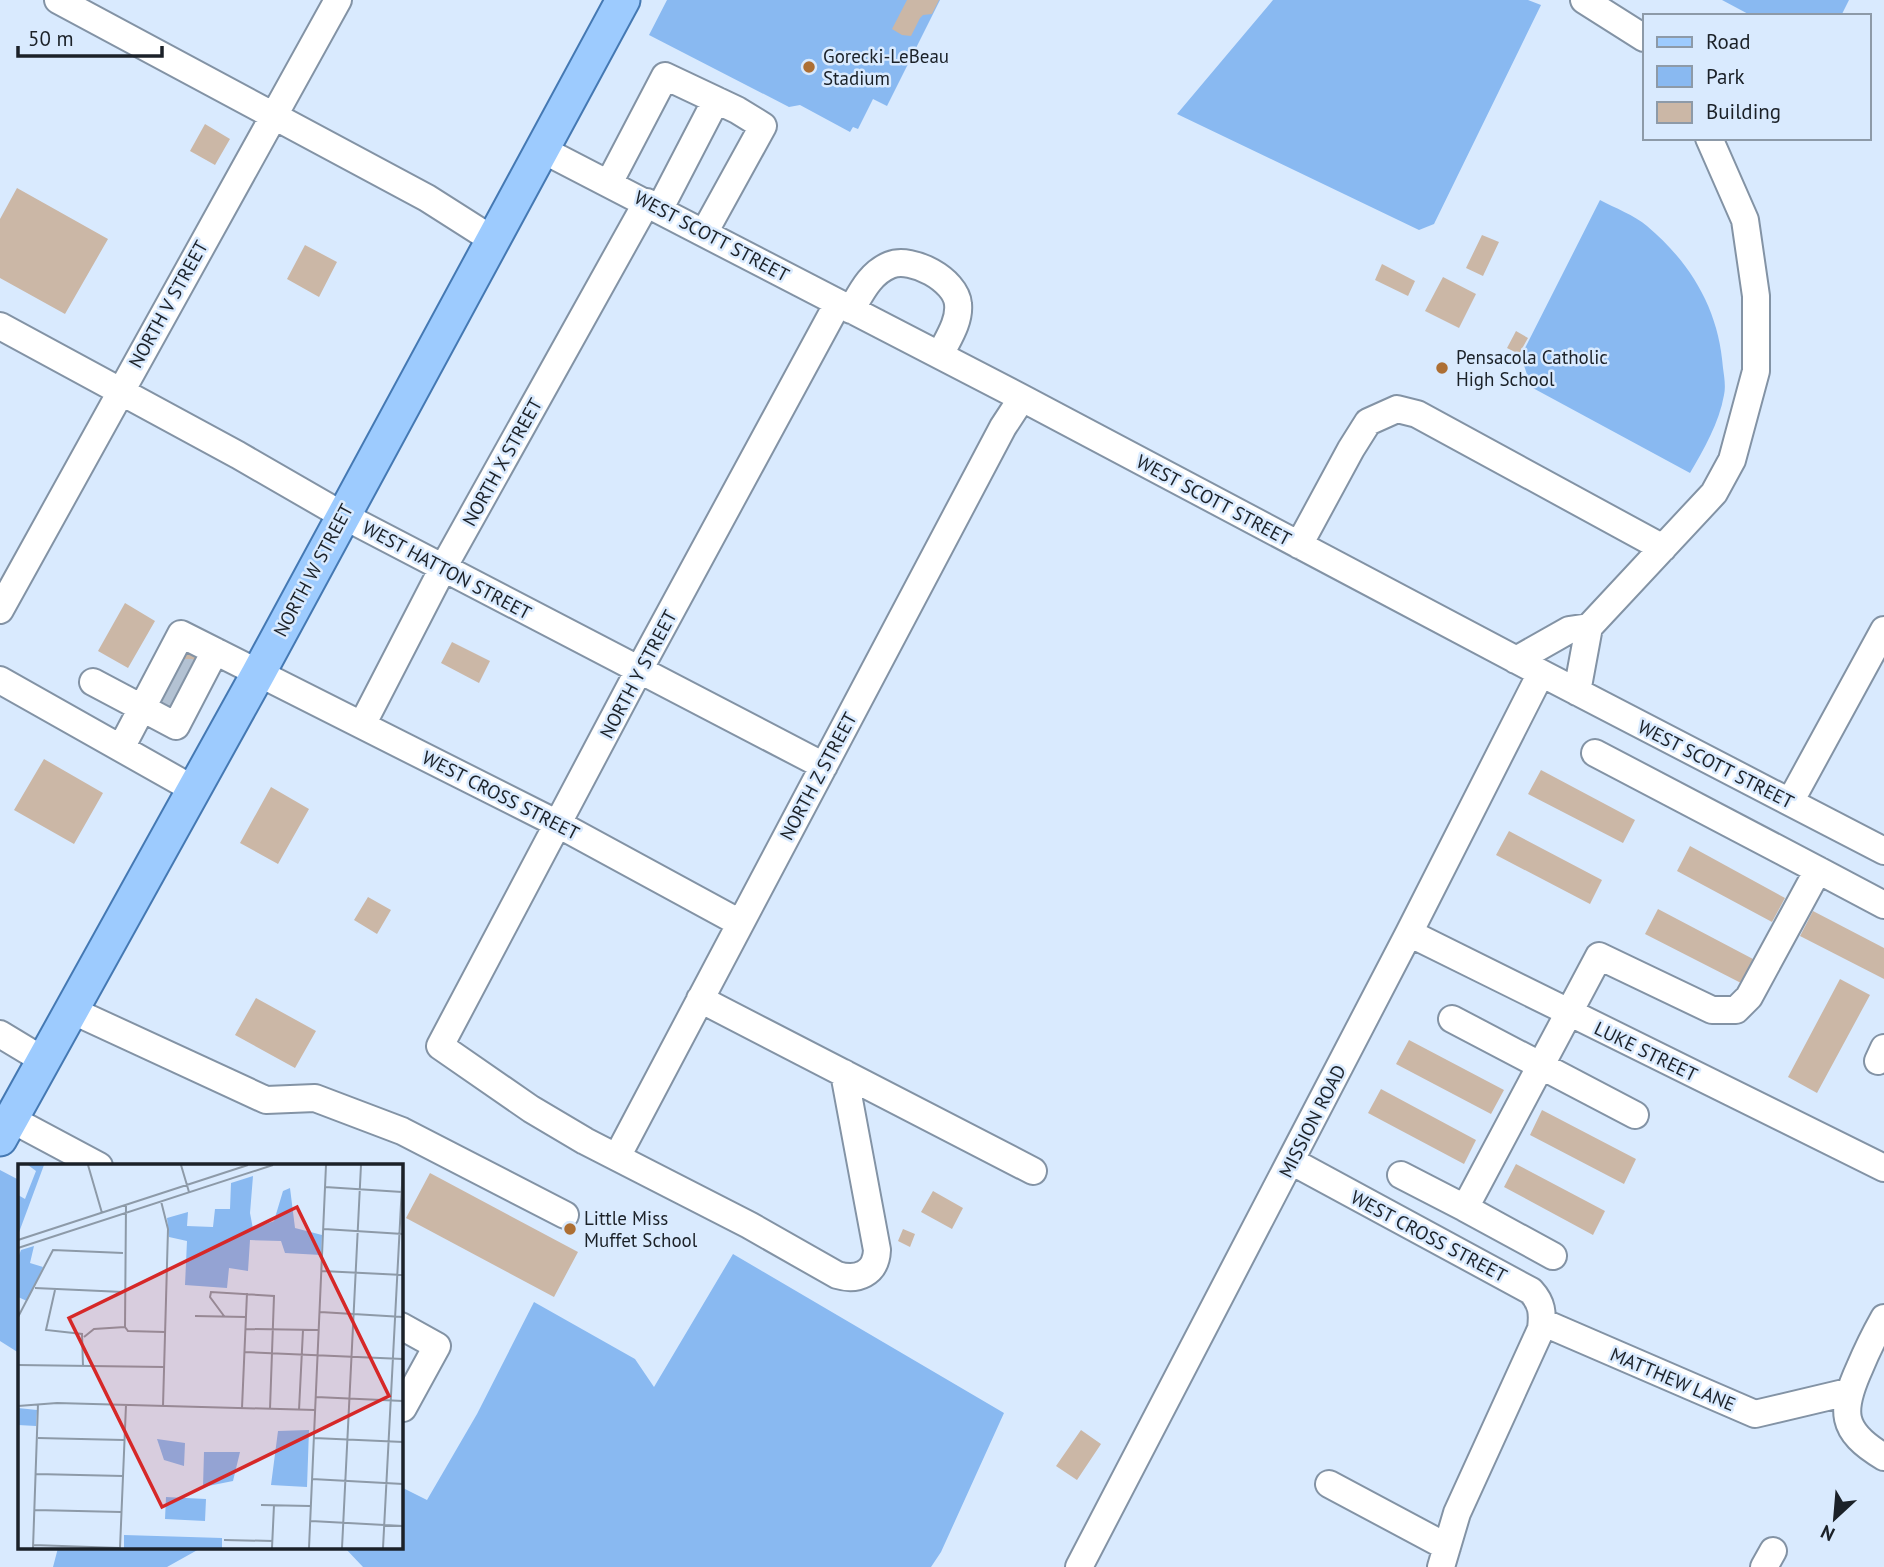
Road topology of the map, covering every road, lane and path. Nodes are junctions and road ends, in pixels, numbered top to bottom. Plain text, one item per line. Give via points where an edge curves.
1 (58, 0) edge
2 (338, 0) edge
3 (623, 0) edge
4 (1584, 0) edge
5 (1643, 37) edge
6 (716, 100) junction
7 (274, 116) junction
8 (1710, 140) edge
9 (543, 150) junction
10 (609, 183) junction
11 (653, 205) junction
12 (705, 233) junction
13 (493, 240) junction
14 (845, 306) junction
15 (0, 326) edge
16 (940, 355) junction
17 (120, 391) junction
18 (1022, 398) junction
19 (342, 515) junction
20 (1299, 545) junction
21 (1663, 548) junction
22 (443, 568) junction
23 (0, 610) edge
24 (1589, 627) junction
25 (1884, 630) edge
26 (1516, 660) junction
27 (639, 670) junction
28 (1541, 673) junction
29 (258, 674) junction
30 (0, 680) edge
31 (93, 682) dead end
32 (177, 682) junction
33 (1577, 692) junction
34 (362, 725) junction
35 (121, 748) junction
36 (1595, 753) dead end
37 (824, 766) junction
38 (193, 789) junction
39 (1790, 802) junction
40 (558, 824) junction
41 (1884, 851) edge
42 (1818, 870) junction
43 (1884, 905) edge
44 (740, 923) junction
45 (1409, 933) junction
46 (700, 999) junction
47 (71, 1010) junction
48 (1570, 1013) junction
49 (1452, 1019) dead end
50 (0, 1034) edge
51 (44, 1060) junction
52 (1542, 1066) junction
53 (844, 1073) junction
54 (1635, 1115) dead end
55 (5, 1129) edge
56 (617, 1157) junction
57 (1290, 1161) junction
58 (94, 1164) edge
59 (1884, 1168) edge
60 (1032, 1171) dead end
61 (1401, 1175) dead end
62 (1465, 1208) junction
63 (565, 1215) dead end
64 (1553, 1256) dead end
65 (1884, 1318) edge
66 (1542, 1326) junction
67 (402, 1327) edge
68 (1848, 1392) junction
69 (402, 1408) edge
70 (1884, 1457) edge
71 (1329, 1484) dead end
72 (1445, 1561) edge
73 (1079, 1567) edge

1 - 7 street
2 - 7 street, NORTH V STREET
3 - 9 main road, NORTH W STREET
4 - 5 street
6 - 10 street via 665,76
6 - 11 street, NORTH X STREET
6 - 12 street via 763,126
7 - 13 street via 427,198
7 - 17 street, NORTH V STREET
8 - 21 street via 1745,220 1756,296 1756,371 1732,460 1714,493
9 - 10 street, WEST SCOTT STREET
9 - 13 main road, NORTH W STREET
10 - 11 street, WEST SCOTT STREET
11 - 12 street, WEST SCOTT STREET
11 - 22 street, NORTH X STREET
12 - 14 street, WEST SCOTT STREET
13 - 19 main road, NORTH W STREET
14 - 16 street, WEST SCOTT STREET
14 - 16 street, NORTH Y STREET via 889,265 906,261 940,277 955,292 959,306
14 - 27 street, NORTH Y STREET
15 - 17 street, WEST HATTON STREET
16 - 18 street, WEST SCOTT STREET
17 - 19 street, WEST HATTON STREET
17 - 23 street, NORTH V STREET
18 - 20 street, WEST SCOTT STREET
18 - 37 street, NORTH Z STREET
19 - 22 street, WEST HATTON STREET
19 - 29 main road, NORTH W STREET
20 - 21 street via 1368,422 1397,409 1417,414
20 - 26 street, WEST SCOTT STREET
21 - 24 street
22 - 27 street, WEST HATTON STREET
22 - 34 street, NORTH X STREET
24 - 26 street via 1569,630
24 - 33 street
25 - 39 street
26 - 28 street, WEST SCOTT STREET
27 - 37 street, WEST HATTON STREET
27 - 40 street, NORTH Y STREET
28 - 33 street, WEST SCOTT STREET
28 - 45 street, MISSION ROAD
29 - 32 street, WEST CROSS STREET
29 - 34 street, WEST CROSS STREET
29 - 38 main road, NORTH W STREET
30 - 35 street
31 - 32 street, WEST CROSS STREET
32 - 35 street
33 - 39 street, WEST SCOTT STREET
34 - 40 street, WEST CROSS STREET
35 - 38 street
36 - 42 street
37 - 44 street, NORTH Z STREET
38 - 47 main road, NORTH W STREET
39 - 41 street, WEST SCOTT STREET
40 - 44 street, WEST CROSS STREET
40 - 56 street, NORTH Y STREET via 440,1046 531,1109
42 - 43 street
42 - 48 street via 1749,997 1736,1010 1713,1010 1599,956
44 - 46 street, NORTH Z STREET
45 - 48 street, LUKE STREET
45 - 57 street, MISSION ROAD
46 - 53 street
46 - 56 street, NORTH Z STREET
47 - 51 main road, NORTH W STREET
47 - 63 street via 266,1100 315,1098 402,1131
48 - 52 street
48 - 59 street, LUKE STREET
49 - 52 street
50 - 51 street
51 - 55 main road, NORTH W STREET
52 - 54 street
52 - 62 street
53 - 56 street via 877,1251 872,1268 858,1277 837,1275
53 - 60 street
55 - 58 street
57 - 66 street, WEST CROSS STREET via 1531,1290 1539,1300
57 - 73 street, MISSION ROAD
61 - 62 street
62 - 64 street
65 - 68 street
66 - 68 street, MATTHEW LANE via 1755,1414
66 - 72 street via 1457,1513
67 - 69 street via 437,1346
68 - 70 street via 1845,1410 1855,1436
71 - 72 street

